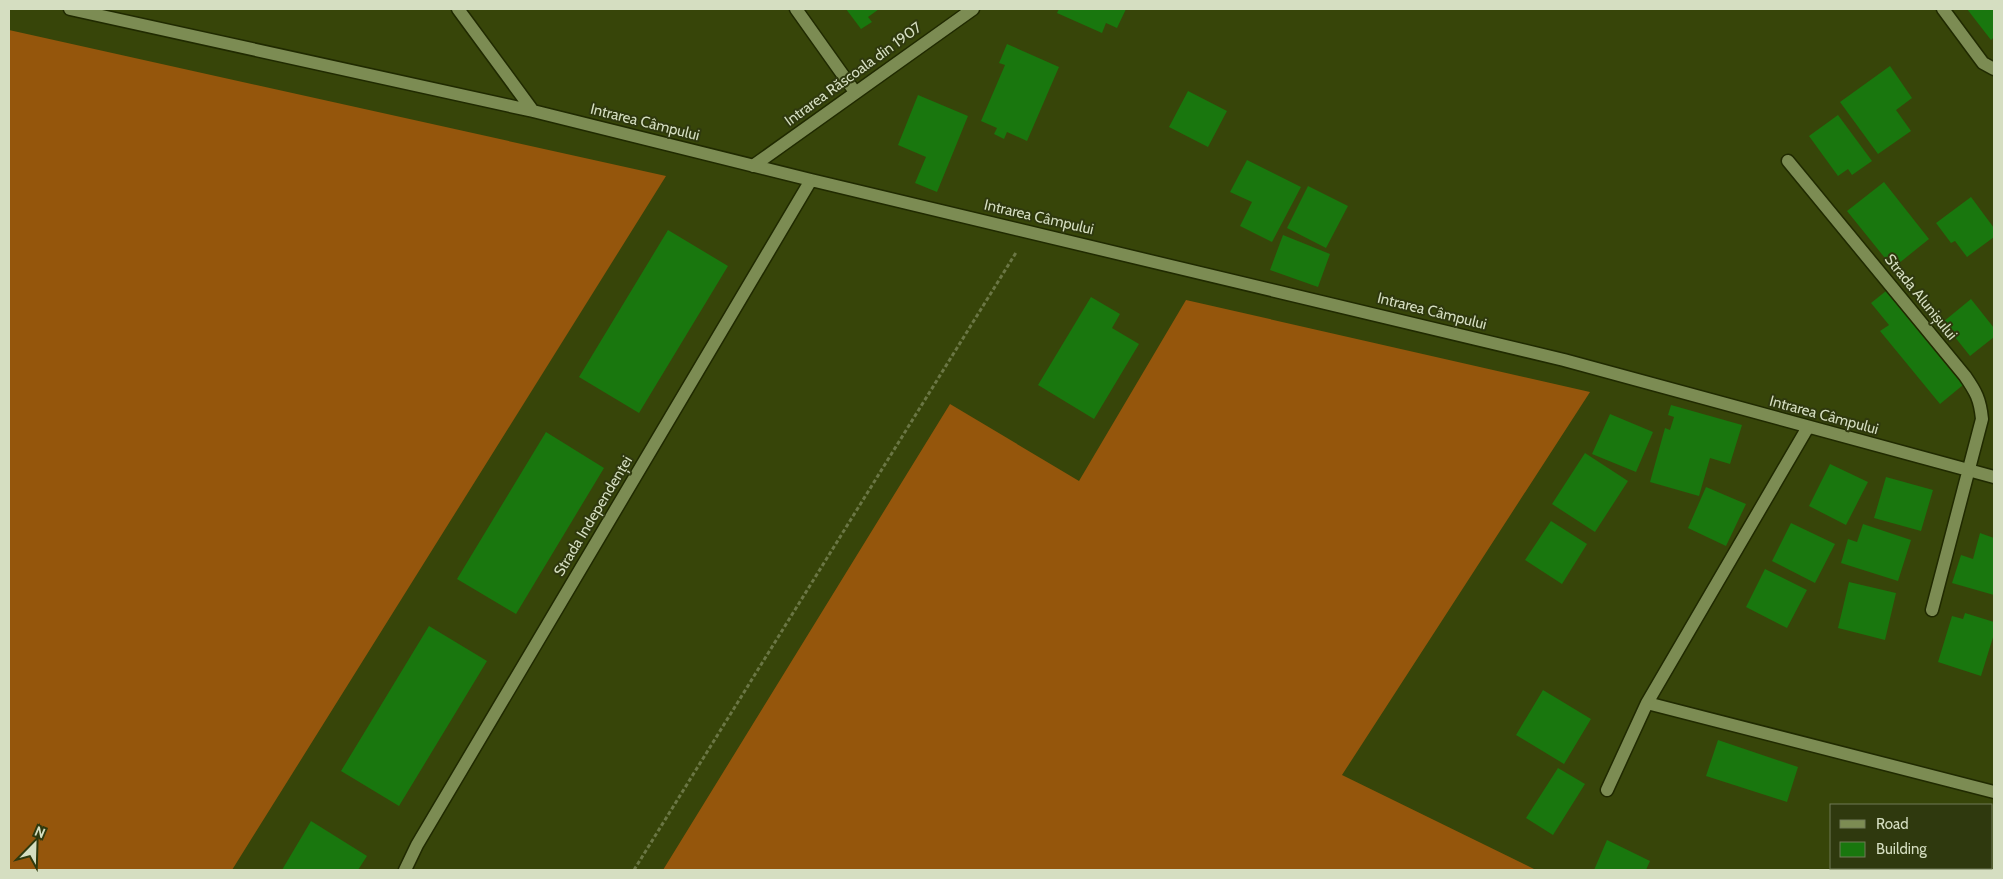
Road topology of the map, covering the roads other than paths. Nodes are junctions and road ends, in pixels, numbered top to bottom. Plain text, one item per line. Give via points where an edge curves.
1 (70, 9) edge
2 (458, 9) edge
3 (796, 9) edge
4 (973, 9) edge
5 (1943, 9) edge
6 (1994, 69) edge
7 (855, 92) junction
8 (533, 111) junction
9 (1788, 161) dead end
10 (752, 166) junction
11 (811, 180) junction
12 (1808, 427) junction
13 (1969, 471) junction
14 (1994, 477) edge
15 (1932, 610) dead end
16 (1647, 703) junction
17 (1607, 790) dead end
18 (1994, 792) edge
19 (405, 870) edge

1 - 8 street, Intrarea Câmpului
2 - 8 street
3 - 7 street
4 - 7 street, Intrarea Răscoala din 1907
5 - 6 street via 1983,63
7 - 10 street, Intrarea Răscoala din 1907
8 - 10 street, Intrarea Câmpului
9 - 13 street, Strada Alunișului via 1975,390 1982,419
10 - 11 street, Intrarea Câmpului
11 - 12 street, Intrarea Câmpului via 1564,360
11 - 19 street, Strada Independenței
12 - 13 street, Intrarea Câmpului
12 - 16 street
13 - 14 street, Intrarea Câmpului
13 - 15 street, Strada Alunișului
16 - 17 street
16 - 18 street

